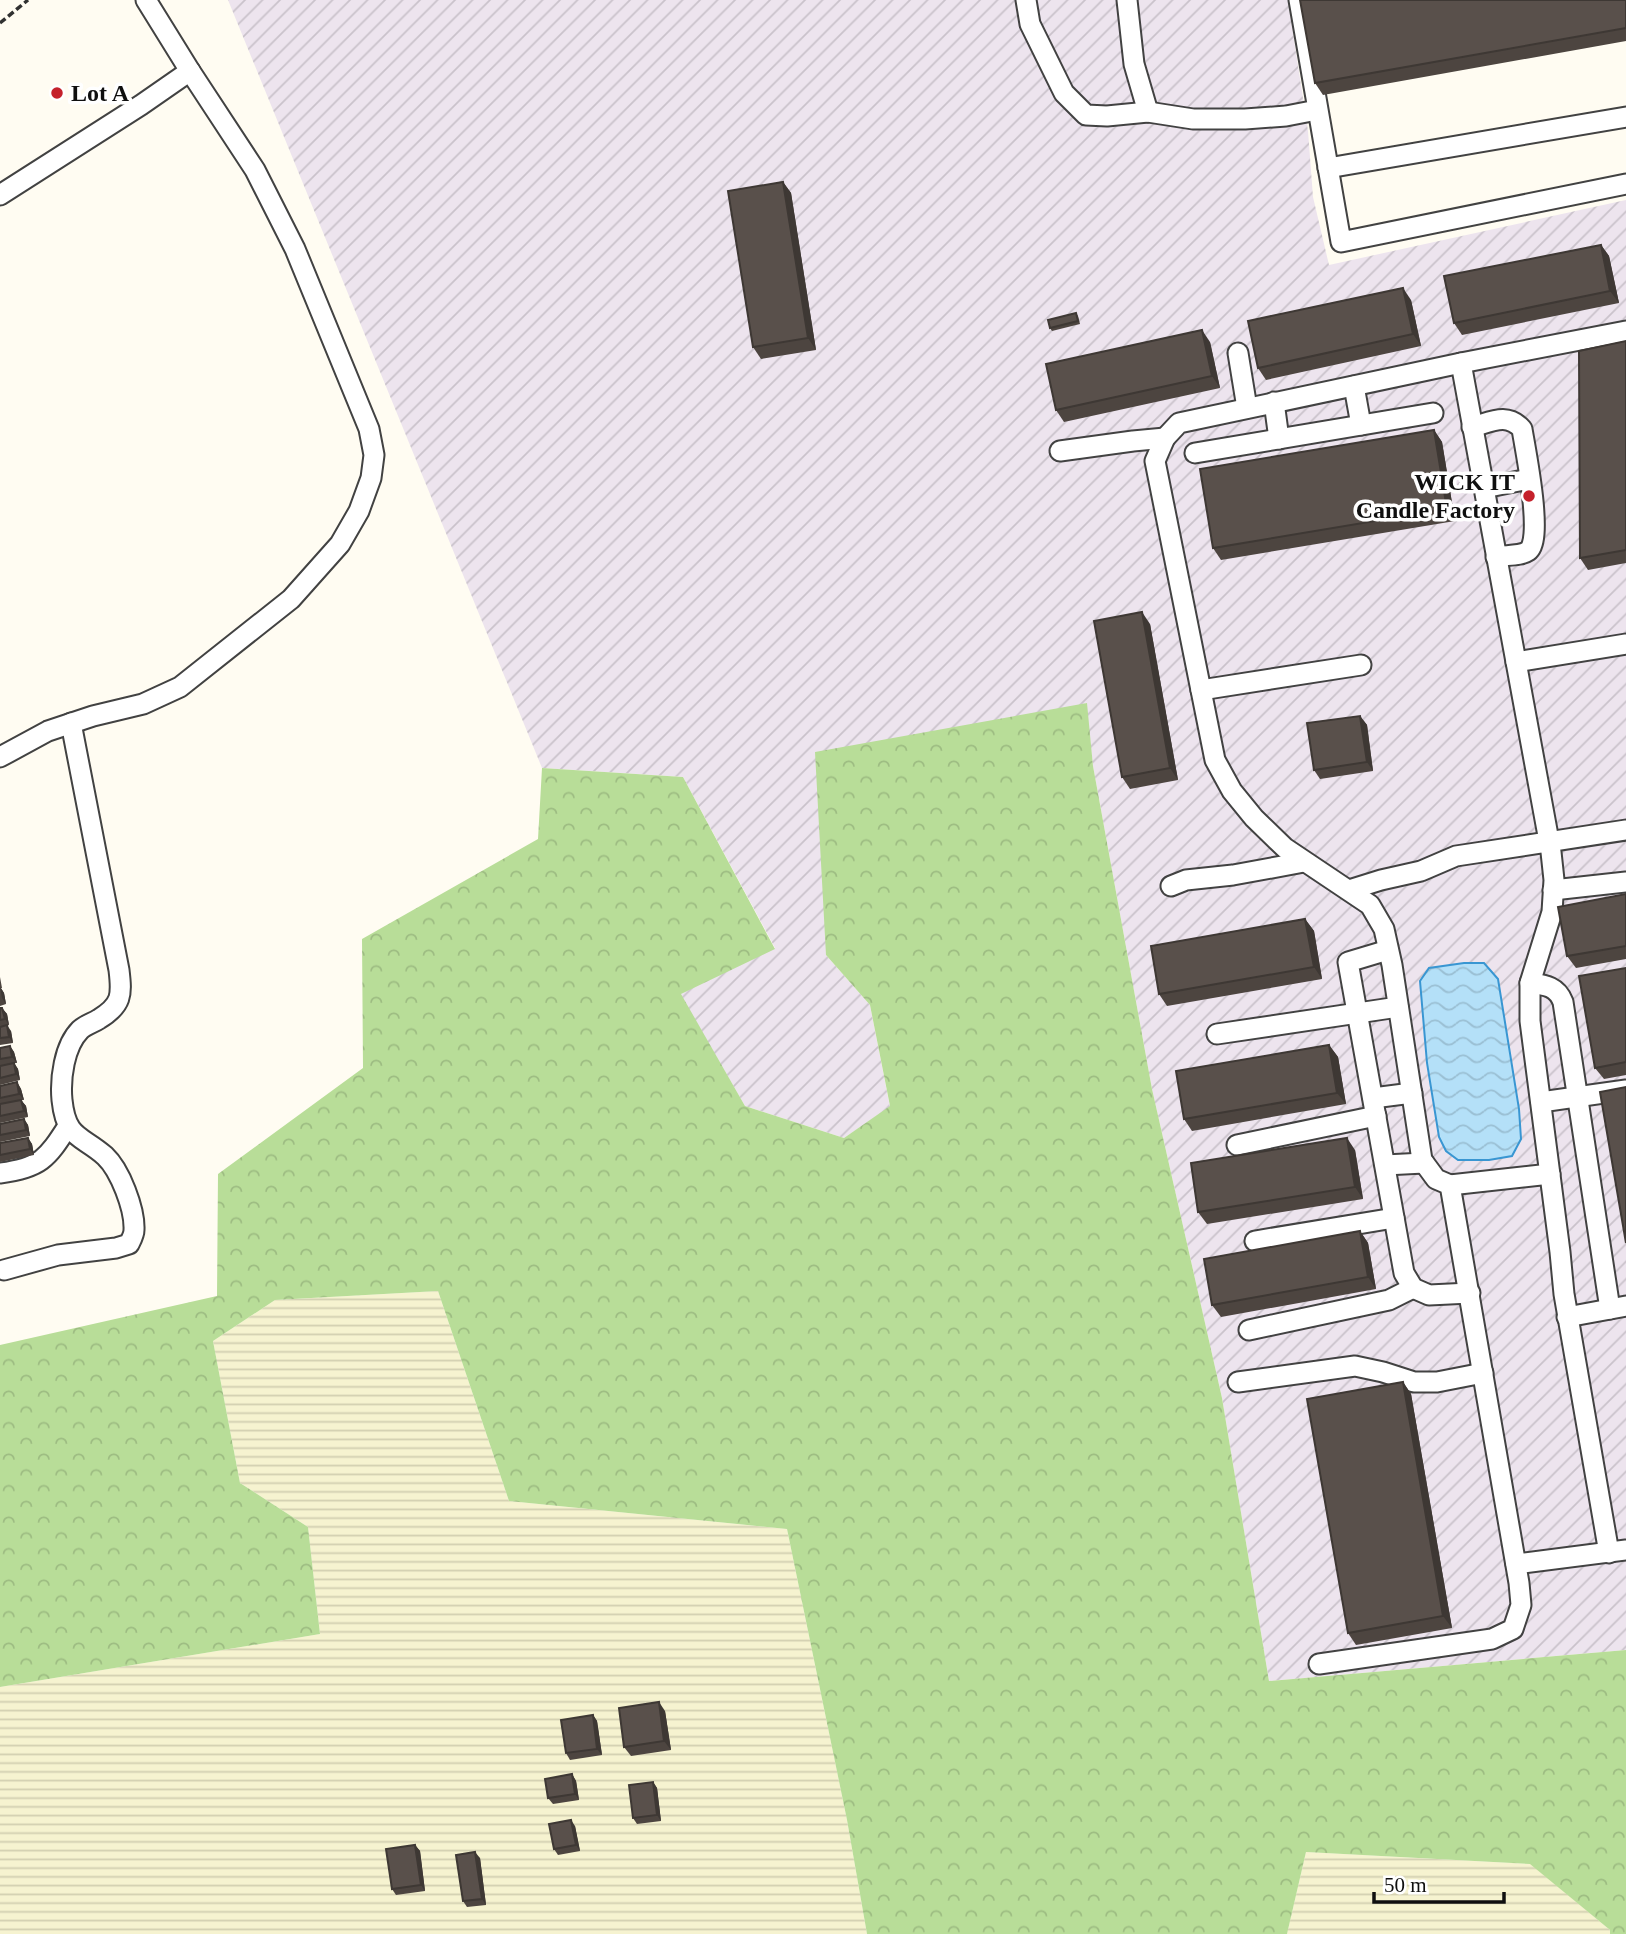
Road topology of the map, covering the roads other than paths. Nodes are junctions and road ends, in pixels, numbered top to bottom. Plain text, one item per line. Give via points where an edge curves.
1 (146, 0) edge
2 (1026, 0) edge
3 (1127, 0) edge
4 (1299, 0) edge
5 (190, 71) junction
6 (1317, 110) junction
7 (1148, 112) junction
8 (1626, 117) edge
9 (1328, 168) junction
10 (1626, 184) edge
11 (0, 195) edge
12 (1626, 331) edge
13 (1238, 353) dead end
14 (1461, 363) junction
15 (1354, 386) junction
16 (1273, 402) junction
17 (1247, 408) junction
18 (1433, 413) dead end
19 (1361, 425) junction
20 (1472, 427) junction
21 (1164, 438) junction
22 (1279, 439) junction
23 (1060, 451) dead end
24 (1195, 453) dead end
25 (1529, 479) junction
26 (1484, 488) junction
27 (1496, 557) junction
28 (1626, 644) edge
29 (1516, 662) junction
30 (1361, 665) dead end
31 (1201, 690) junction
32 (71, 723) junction
33 (0, 757) edge
34 (1626, 830) edge
35 (1549, 841) junction
36 (1304, 862) junction
37 (1626, 882) edge
38 (1171, 886) dead end
39 (1349, 890) junction
40 (1553, 890) junction
41 (1388, 950) junction
42 (1530, 983) junction
43 (1398, 1007) junction
44 (1357, 1013) junction
45 (1217, 1034) dead end
46 (1626, 1090) edge
47 (1412, 1093) junction
48 (1578, 1096) junction
49 (1541, 1102) junction
50 (1375, 1107) junction
51 (68, 1126) junction
52 (1237, 1145) dead end
53 (1424, 1163) junction
54 (1385, 1165) junction
55 (0, 1173) edge
56 (1550, 1174) junction
57 (1450, 1185) junction
58 (1394, 1218) junction
59 (1255, 1241) dead end
60 (4, 1270) dead end
61 (1413, 1288) junction
62 (1470, 1293) junction
63 (1618, 1308) edge
64 (1567, 1317) junction
65 (1249, 1331) dead end
66 (1483, 1373) junction
67 (1238, 1382) dead end
68 (1618, 1551) edge
69 (1516, 1564) junction
70 (1319, 1664) dead end

1 - 5 lane
2 - 7 lane via 1030,24 1064,93 1086,115
3 - 7 lane via 1134,64
4 - 6 lane
5 - 11 lane
5 - 32 lane via 256,170 295,249 369,429 374,455 371,478 340,544 291,599 180,687 143,704
6 - 7 lane via 1245,119 1193,119
6 - 9 lane
8 - 9 lane
9 - 10 lane via 1340,242
12 - 14 lane
13 - 17 lane
14 - 15 lane
14 - 20 lane
15 - 16 lane
15 - 19 lane
16 - 17 lane
16 - 22 lane
17 - 21 lane via 1179,423
18 - 19 lane
19 - 22 lane
20 - 25 lane via 1507,418 1517,423 1522,429
20 - 26 lane
21 - 23 lane
21 - 31 lane via 1155,461
22 - 24 lane
25 - 26 lane
25 - 27 lane via 1535,521 1531,549
26 - 27 lane
27 - 29 lane
28 - 29 lane
29 - 35 lane
30 - 31 lane
31 - 36 lane via 1215,760 1232,791 1262,826
32 - 33 lane
32 - 51 lane via 121,992 115,1006 80,1030 67,1051 62,1100
34 - 35 lane
35 - 39 lane via 1456,856 1421,872
35 - 40 lane
36 - 38 lane
36 - 39 lane
37 - 40 lane
39 - 41 lane via 1370,905 1384,929
40 - 42 lane via 1552,912
41 - 43 lane
41 - 44 lane via 1348,962
42 - 48 lane via 1560,993
42 - 49 lane
43 - 44 lane
43 - 47 lane
44 - 45 lane
44 - 50 lane
46 - 48 lane
47 - 50 lane
47 - 53 lane
48 - 49 lane
48 - 63 lane
49 - 56 lane
50 - 52 lane
50 - 54 lane
51 - 55 lane via 41,1161 23,1170
51 - 60 lane via 116,1171 132,1208 134,1232 129,1244 58,1255
53 - 54 lane
53 - 57 lane via 1436,1179
54 - 58 lane
56 - 57 lane
56 - 64 lane
57 - 62 lane
58 - 59 lane
58 - 61 lane via 1404,1273
61 - 62 lane via 1429,1295
61 - 65 lane via 1390,1300
62 - 66 lane
63 - 64 lane
64 - 68 lane
66 - 67 lane via 1414,1382 1355,1366
66 - 69 lane
68 - 69 lane
69 - 70 lane via 1521,1605 1513,1629 1492,1639

